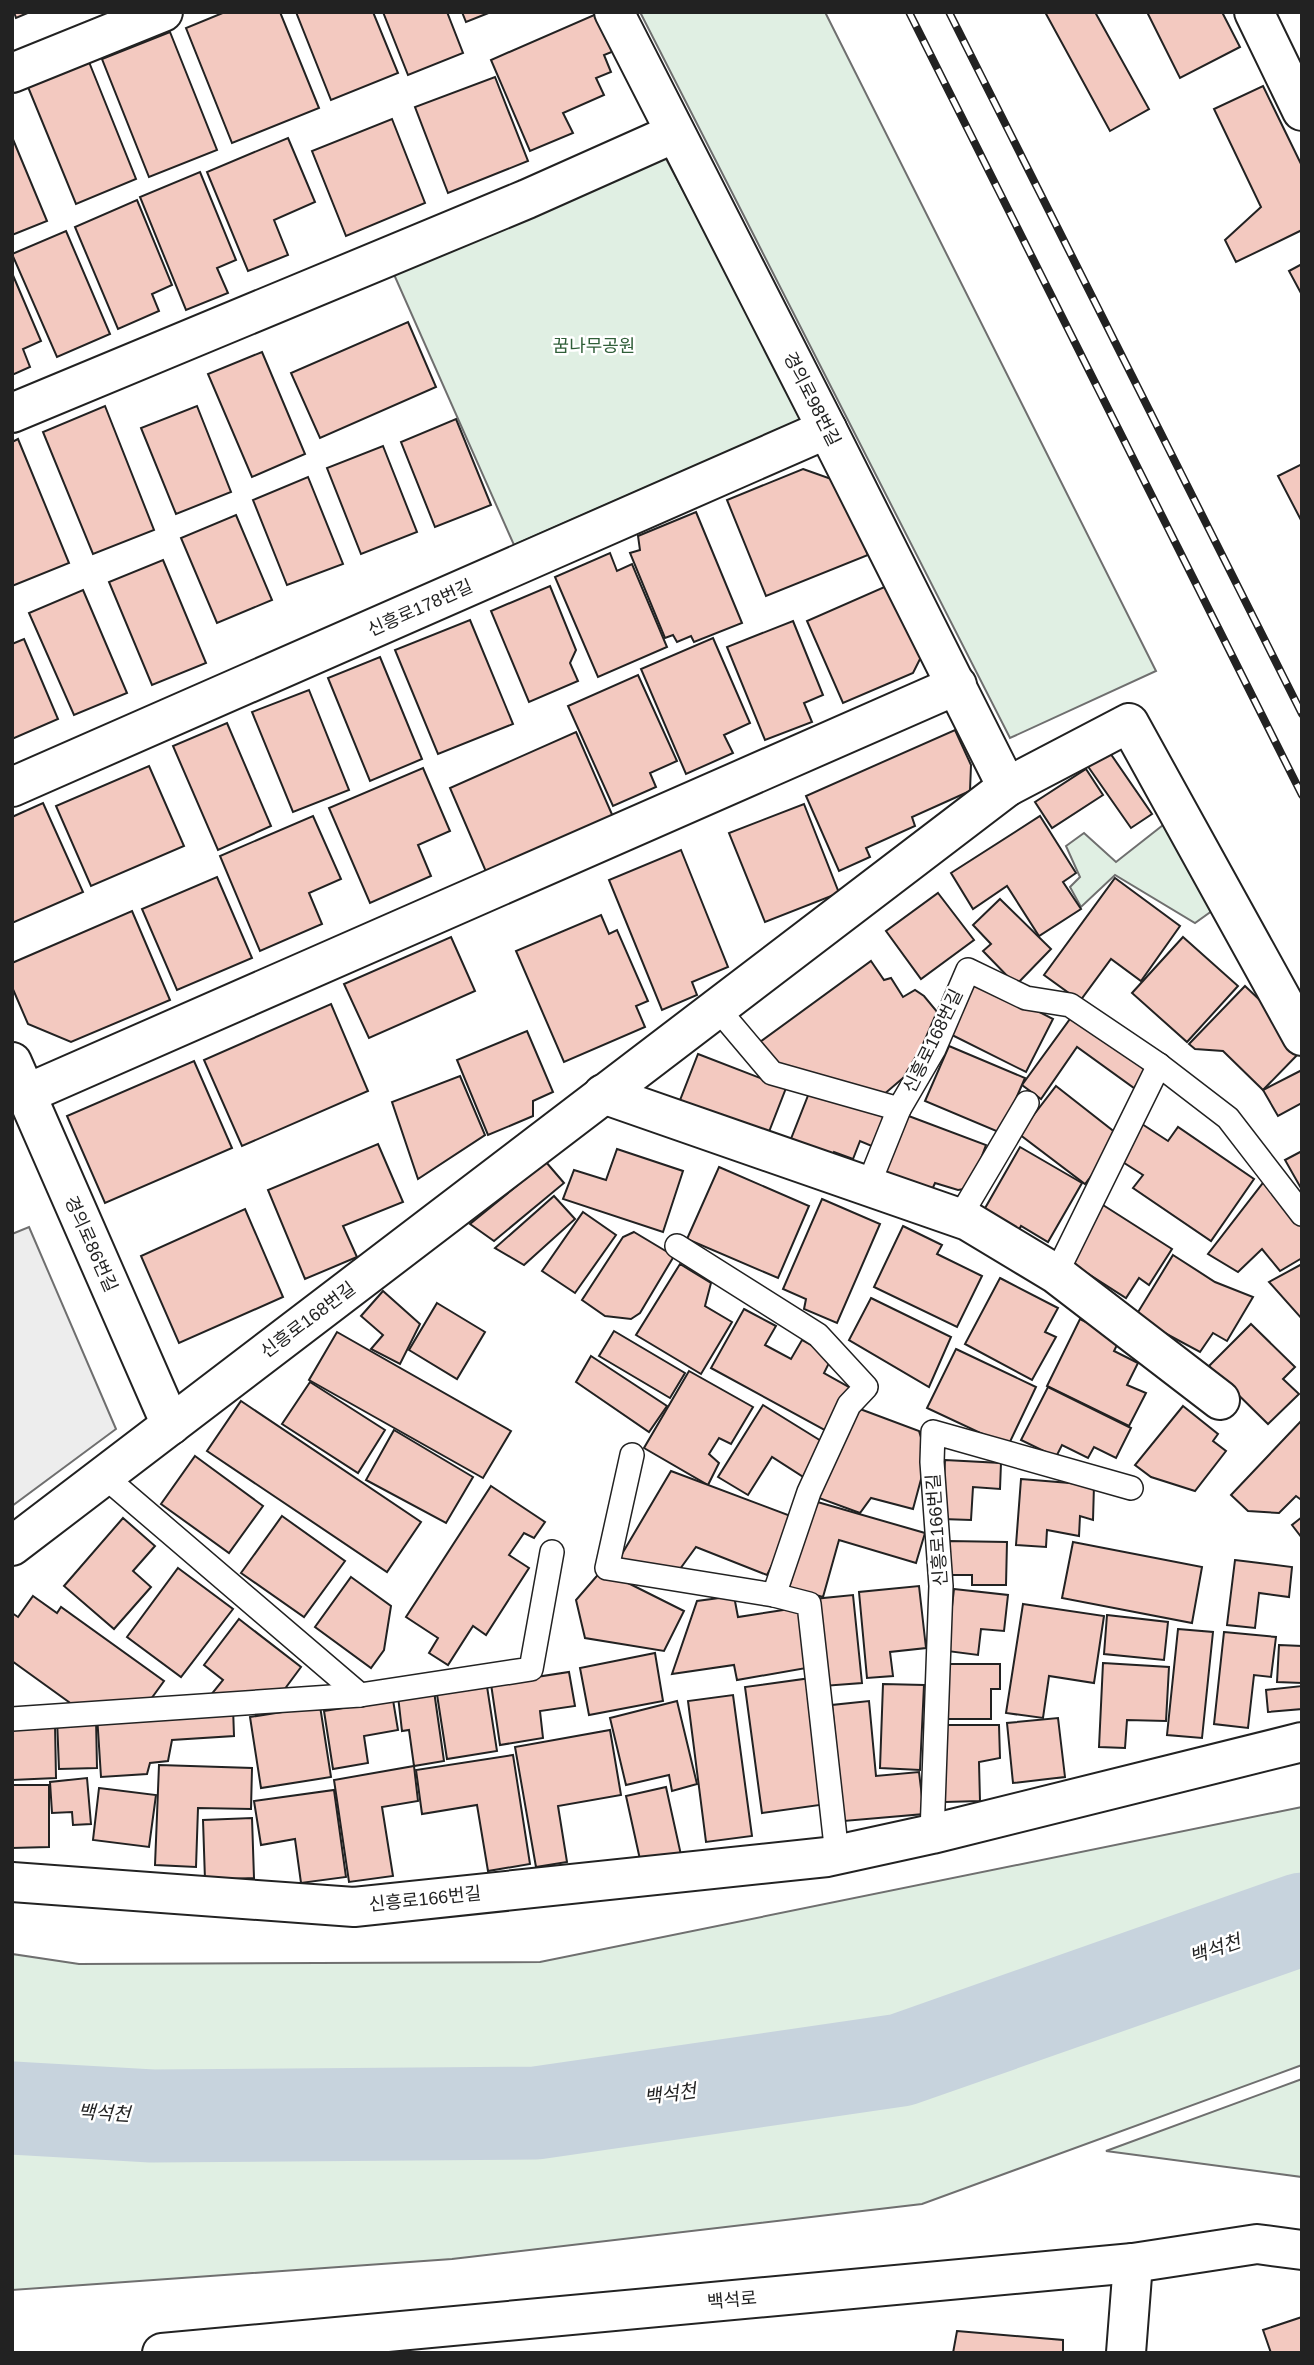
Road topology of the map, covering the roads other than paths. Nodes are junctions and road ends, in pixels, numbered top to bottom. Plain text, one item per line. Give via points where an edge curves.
1 (163, 12) edge
2 (614, 12) edge
3 (1254, 12) edge
4 (12, 73) edge
5 (1302, 111) edge
6 (676, 132) junction
7 (12, 413) edge
8 (827, 429) junction
9 (957, 685) junction
10 (12, 787) edge
11 (1007, 787) junction
12 (717, 1008) junction
13 (1302, 1035) edge
14 (1159, 1065) junction
15 (19, 1078) edge
16 (603, 1094) junction
17 (1027, 1103) dead end
18 (899, 1110) junction
19 (868, 1186) junction
20 (1302, 1214) edge
21 (968, 1221) junction
22 (677, 1246) dead end
23 (1056, 1274) junction
24 (1220, 1400) dead end
25 (171, 1425) junction
26 (632, 1455) dead end
27 (104, 1476) junction
28 (1131, 1488) dead end
29 (12, 1546) edge
30 (552, 1552) dead end
31 (774, 1595) junction
32 (360, 1695) junction
33 (12, 1719) edge
34 (1302, 1742) edge
35 (932, 1833) junction
36 (837, 1855) junction
37 (12, 1882) edge
38 (1302, 2250) edge
39 (1133, 2263) junction
40 (162, 2353) edge
41 (1126, 2353) edge

1 - 4 street
2 - 6 street, 경의로98번길
3 - 5 street
6 - 7 street via 527,199
6 - 8 street, 경의로98번길
8 - 9 street, 경의로98번길
8 - 10 street, 신흥로178번길
9 - 11 street, 경의로98번길
9 - 15 street
11 - 12 street, 신흥로168번길
11 - 13 street, 신흥로168번길 via 1129,723
12 - 16 street, 신흥로168번길
12 - 18 lane, 신흥로168번길 via 772,1073
14 - 18 lane, 신흥로168번길 via 1070,1005 1026,998 968,970 934,1049
14 - 20 lane, 신흥로168번길 via 1228,1118
14 - 23 lane
15 - 25 street, 경의로86번길
16 - 19 street
16 - 25 street, 신흥로168번길
17 - 21 lane via 968,1203
18 - 19 lane
19 - 21 street
21 - 23 street
22 - 31 lane via 818,1335 866,1387 849,1405 809,1492
23 - 24 street
25 - 27 street, 신흥로168번길
26 - 31 lane via 607,1568
27 - 29 street, 신흥로168번길
27 - 32 lane
28 - 35 lane, 신흥로166번길 via 933,1432 941,1586
30 - 32 lane via 531,1669
31 - 36 lane via 809,1604
32 - 33 lane
34 - 35 street, 신흥로166번길
35 - 36 street, 신흥로166번길
36 - 37 street, 신흥로166번길 via 354,1907
38 - 39 street, 백석로 via 1257,2244
39 - 40 street, 백석로
39 - 41 street

